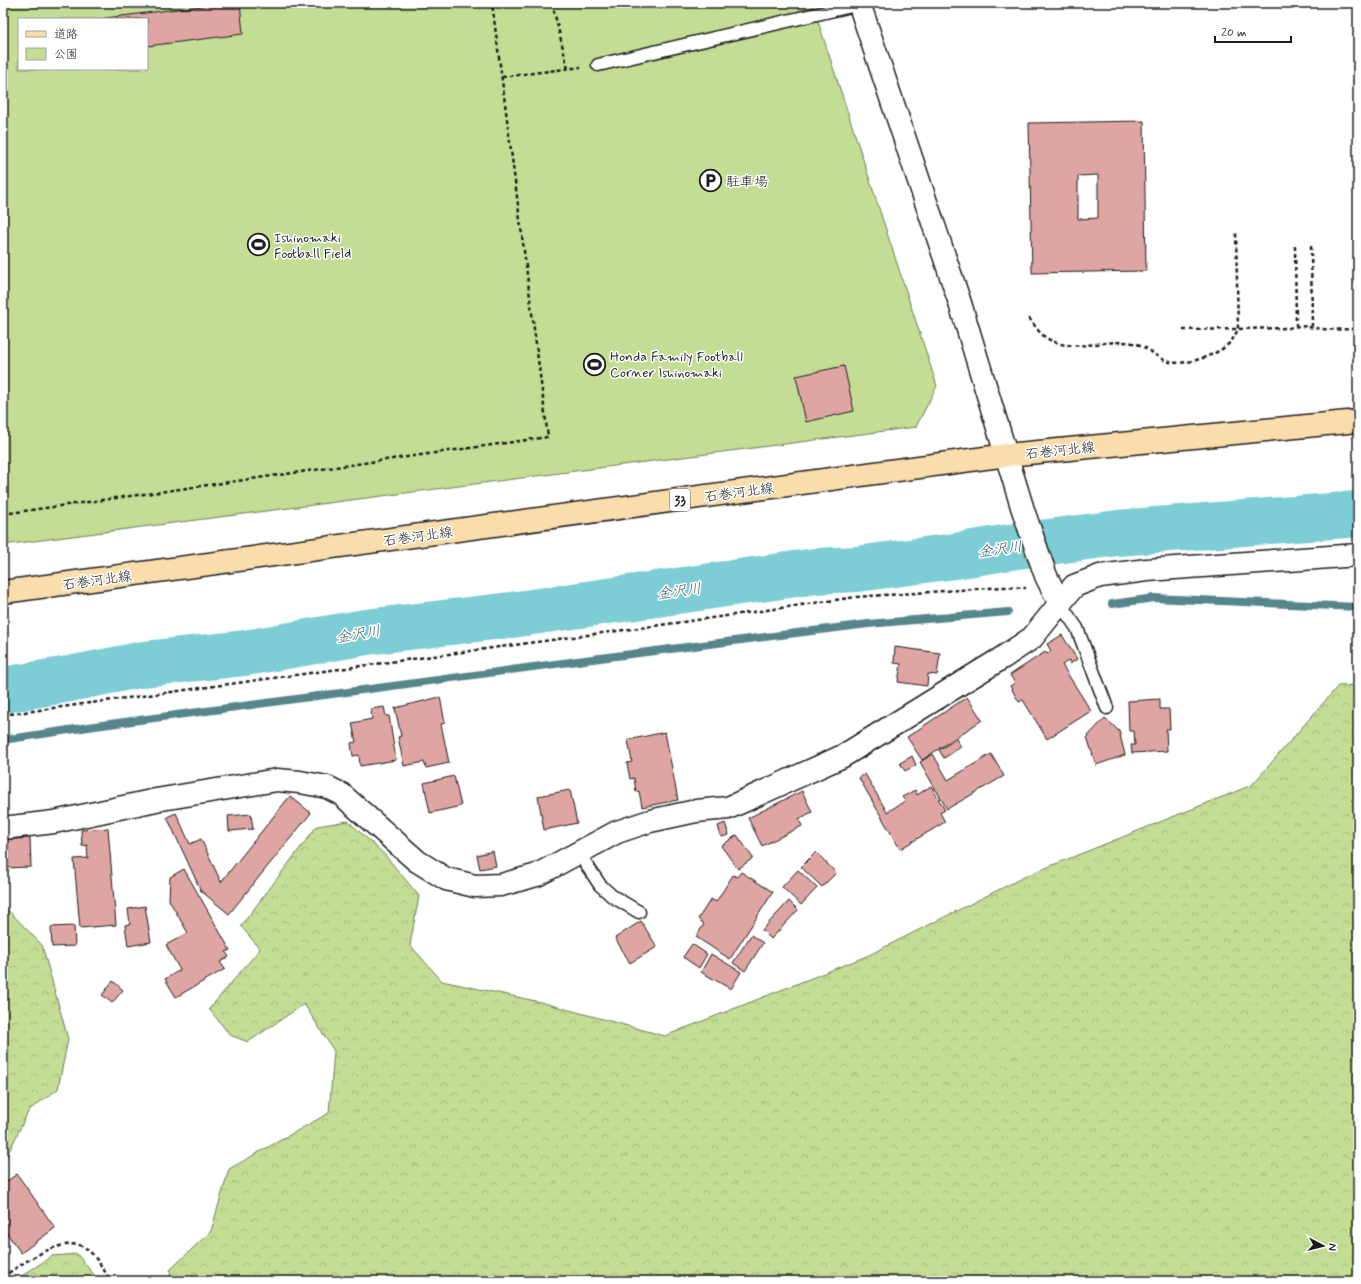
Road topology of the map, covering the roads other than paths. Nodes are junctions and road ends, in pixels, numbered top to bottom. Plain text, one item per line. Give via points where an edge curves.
1 (861, 4) edge
2 (598, 65) road end
3 (1358, 421) edge
4 (1007, 455) junction
5 (1358, 555) edge
6 (1053, 590) junction
7 (3, 592) edge
8 (1107, 708) dead end
9 (3, 828) edge
10 (578, 852) junction
11 (639, 912) dead end

1 - 2 lane
1 - 4 street
3 - 4 main road, 石巻河北線 / 33
4 - 6 street via 1023,510
4 - 7 main road, 石巻河北線 / 33
5 - 6 street via 1170,568 1100,576 1074,586
6 - 8 lane via 1077,628
6 - 10 street via 1032,638 843,756 728,808 696,811 650,821 617,832
9 - 10 street via 54,822 156,800 277,780 327,787 341,794 416,861 446,880 475,886 501,886 537,875
10 - 11 lane via 600,885 612,896

